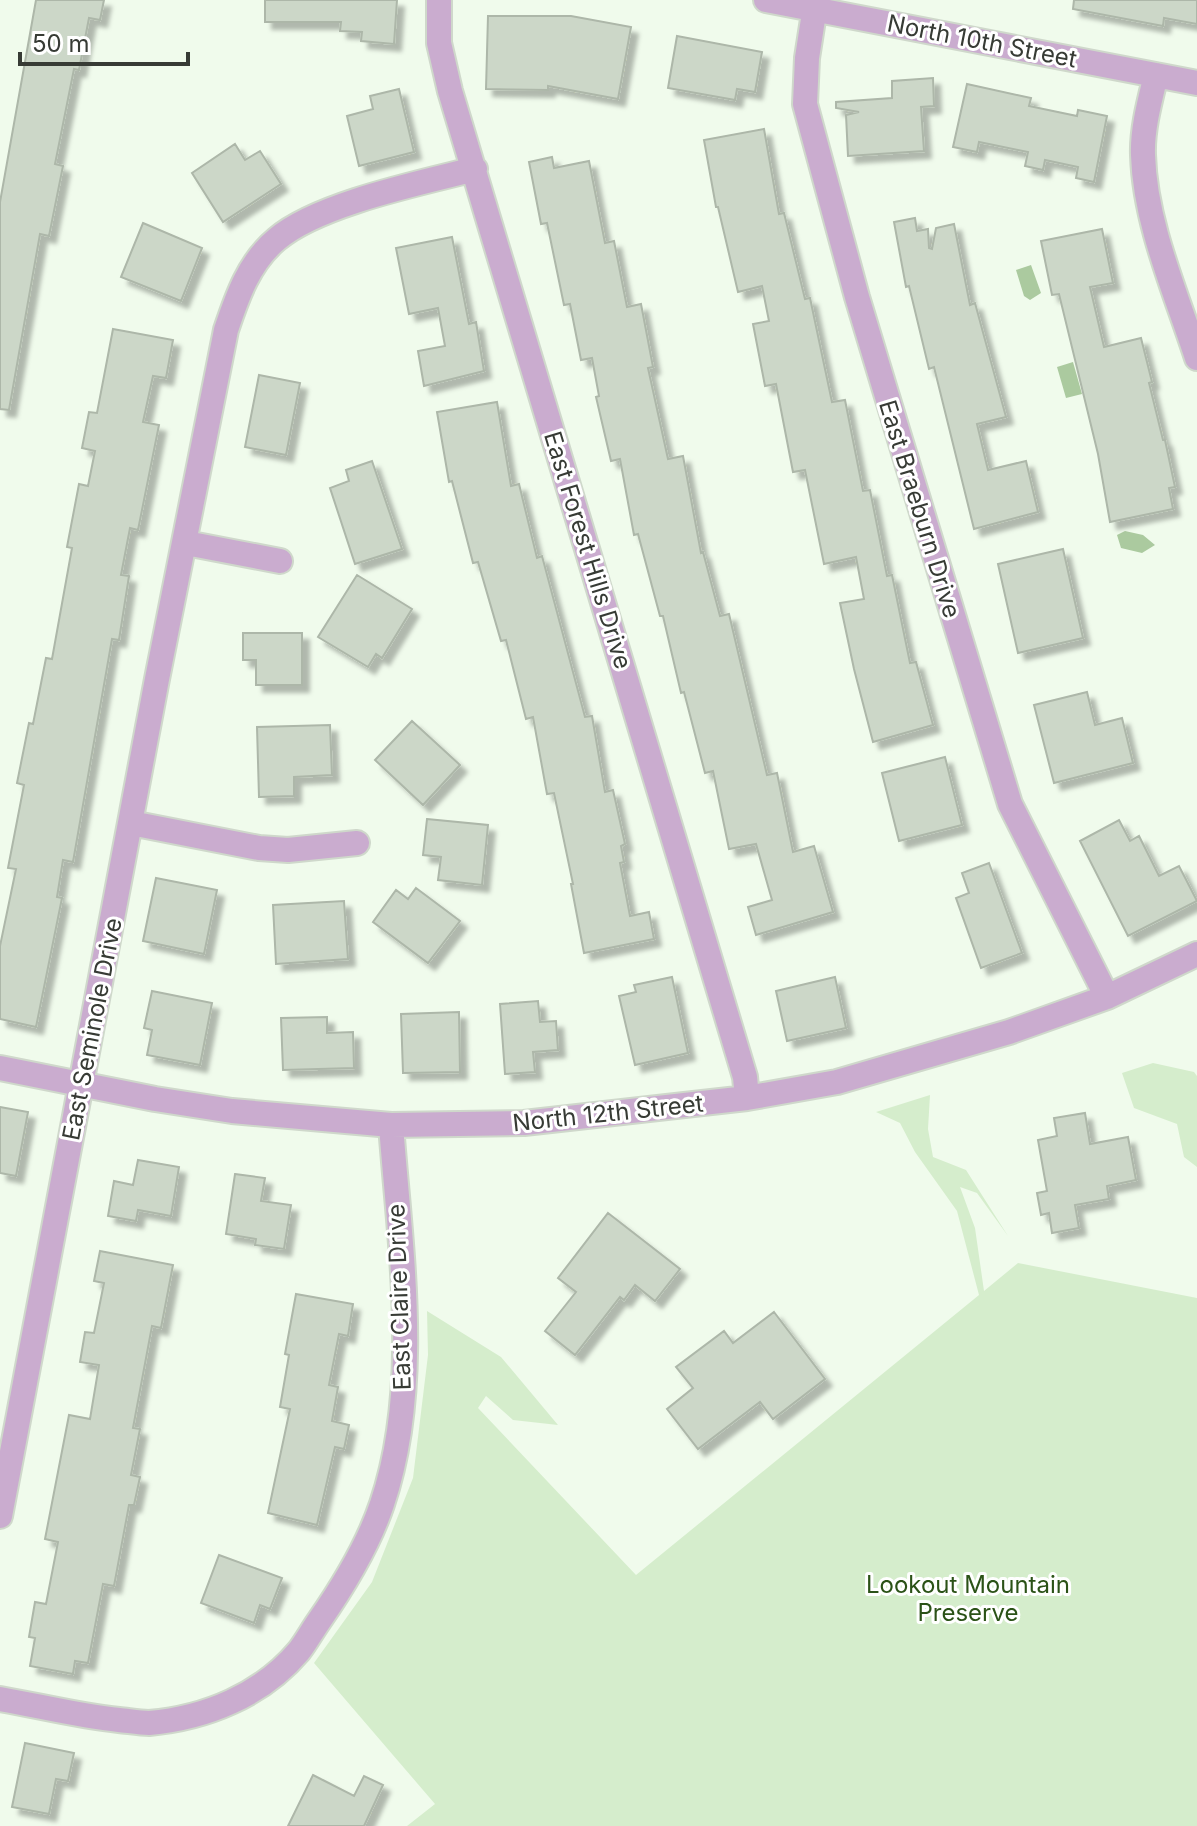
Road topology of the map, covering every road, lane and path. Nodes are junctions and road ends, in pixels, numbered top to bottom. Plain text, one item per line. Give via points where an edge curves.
1 (439, 0) edge
2 (766, 0) edge
3 (816, 5) edge
4 (1156, 75) junction
5 (1197, 83) edge
6 (475, 169) junction
7 (1197, 358) edge
8 (186, 543) junction
9 (280, 561) dead end
10 (131, 823) junction
11 (357, 843) dead end
12 (1197, 954) edge
13 (1107, 997) junction
14 (0, 1068) edge
15 (82, 1085) junction
16 (747, 1098) junction
17 (391, 1125) junction
18 (0, 1516) edge
19 (0, 1699) edge

1 - 6 street, East Forest Hills Drive via 439,43
2 - 3 street, North 10th Street
3 - 4 street, North 10th Street
3 - 13 street, East Braeburn Drive via 805,104 857,297 1010,804
4 - 5 street, North 10th Street
4 - 7 street via 1143,151 1145,183
6 - 8 street, East Seminole Drive via 329,211 276,239 252,267 226,330
6 - 16 street, East Forest Hills Drive
8 - 9 street
8 - 10 street, East Seminole Drive
10 - 11 street via 259,848
10 - 15 street, East Seminole Drive
12 - 13 street, North 12th Street
13 - 16 street, North 12th Street via 902,1064
14 - 15 street, North 12th Street
15 - 17 street, North 12th Street via 232,1111
15 - 18 street, East Seminole Drive
16 - 17 street, North 12th Street via 524,1123
17 - 19 street, East Claire Drive via 404,1290 404,1384 397,1446 368,1539 300,1650 265,1682 198,1715 147,1723

